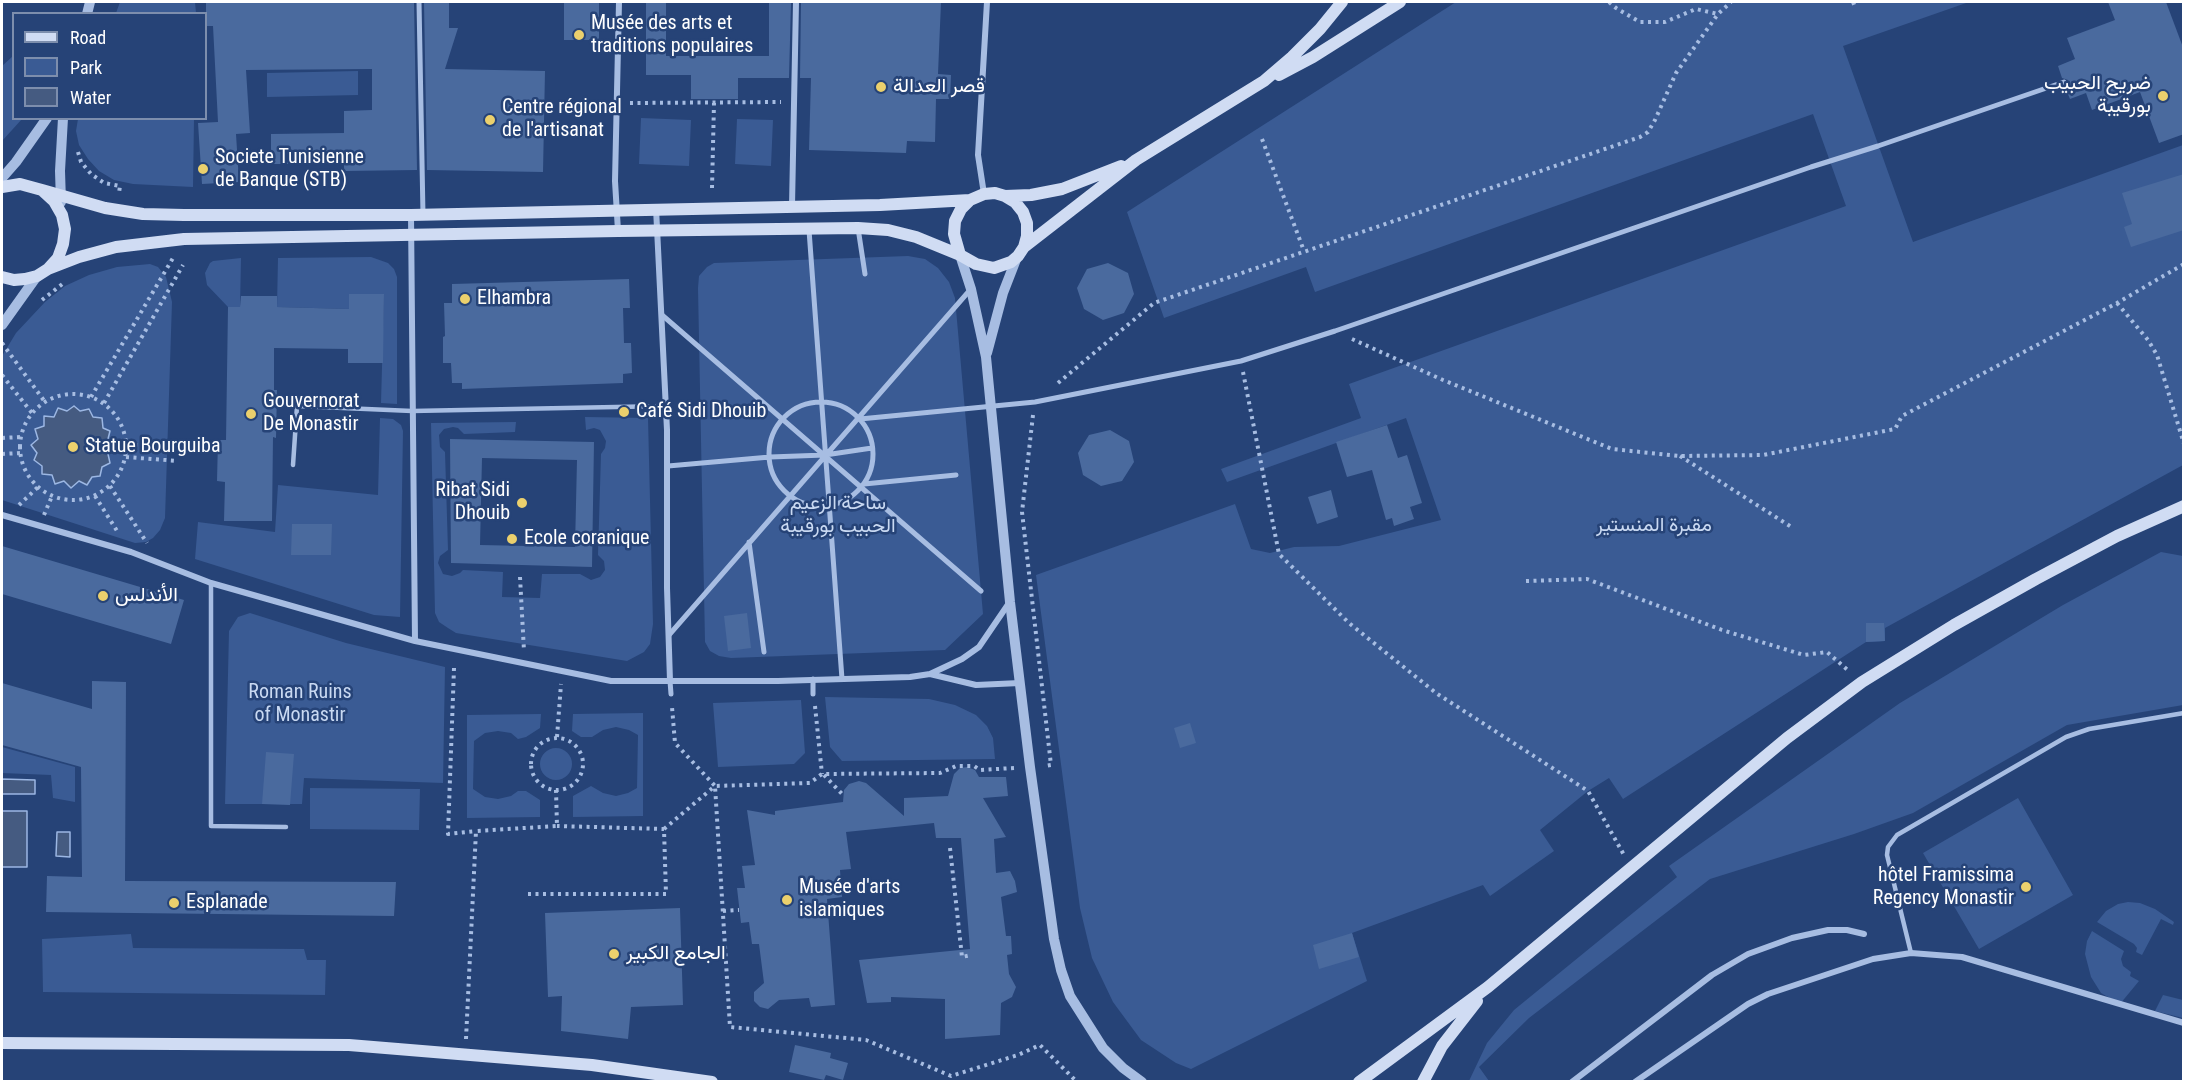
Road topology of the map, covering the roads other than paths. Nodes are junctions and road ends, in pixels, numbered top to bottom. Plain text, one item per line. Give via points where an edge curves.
1 (419, 2) edge
2 (618, 2) edge
3 (796, 2) edge
4 (987, 2) edge
5 (1342, 2) edge
6 (1401, 2) edge
7 (1264, 81) junction
8 (2064, 82) dead end
9 (46, 120) edge
10 (63, 120) edge
11 (1136, 160) junction
12 (2, 178) edge
13 (2, 187) edge
14 (42, 190) junction
15 (984, 194) junction
16 (60, 196) junction
17 (1005, 196) junction
18 (970, 200) junction
19 (792, 206) junction
20 (656, 208) junction
21 (617, 210) junction
22 (62, 215) junction
23 (417, 215) junction
24 (858, 228) junction
25 (657, 230) junction
26 (809, 230) junction
27 (618, 231) junction
28 (410, 234) junction
29 (1021, 252) junction
30 (960, 255) junction
31 (48, 269) junction
32 (865, 274) dead end
33 (37, 276) junction
34 (2, 278) edge
35 (971, 289) junction
36 (662, 315) junction
37 (2, 325) edge
38 (986, 357) junction
39 (822, 403) junction
40 (666, 405) junction
41 (991, 406) junction
42 (412, 411) junction
43 (783, 419) junction
44 (859, 419) junction
45 (873, 448) junction
46 (825, 455) junction
47 (770, 457) junction
48 (293, 465) dead end
49 (668, 466) junction
50 (956, 475) dead end
51 (863, 485) junction
52 (790, 496) junction
53 (830, 505) junction
54 (2184, 506) edge
55 (4, 516) edge
56 (749, 542) junction
57 (211, 583) junction
58 (981, 591) dead end
59 (1010, 602) junction
60 (669, 634) junction
61 (415, 641) junction
62 (764, 652) dead end
63 (930, 674) junction
64 (813, 679) junction
65 (842, 679) junction
66 (670, 681) junction
67 (1020, 682) junction
68 (671, 694) road end
69 (813, 694) road end
70 (2184, 713) edge
71 (286, 827) dead end
72 (1864, 934) dead end
73 (1911, 953) junction
74 (1488, 987) junction
75 (2184, 1023) edge
76 (2, 1043) edge
77 (712, 1082) edge
78 (1142, 1082) edge
79 (1359, 1082) edge
80 (1423, 1082) edge
81 (1572, 1082) edge
82 (1635, 1082) edge

1 - 23 street
2 - 21 street
3 - 19 street
4 - 15 street via 978,155
5 - 7 main road via 1320,29
6 - 7 main road via 1314,57
7 - 11 main road
8 - 41 street via 1241,361 1035,402
9 - 12 street
10 - 16 street
11 - 17 main road via 1062,189
11 - 29 main road
13 - 14 main road via 20,184
14 - 16 main road
14 - 22 main road
15 - 17 main road
15 - 18 main road
16 - 22 street
16 - 23 main road via 143,214
17 - 29 main road via 1015,202 1027,223
18 - 19 main road
18 - 30 main road via 955,221
19 - 20 main road
20 - 21 main road
20 - 25 street
21 - 23 main road
21 - 27 street
22 - 31 main road via 63,244
23 - 28 street
24 - 26 main road
24 - 30 main road via 916,237
24 - 32 street
25 - 26 main road
25 - 27 main road
25 - 36 street
26 - 39 street
27 - 28 main road
28 - 31 main road via 184,239 116,247
28 - 42 street
29 - 30 main road via 994,268
29 - 38 street via 1003,293
30 - 35 street
31 - 33 main road
33 - 34 main road
33 - 37 street
35 - 38 street
35 - 44 street
36 - 40 street
36 - 43 street
38 - 41 street
39 - 43 street via 795,409
39 - 44 street via 846,409
39 - 46 street
40 - 42 lane
40 - 49 street
41 - 44 street
41 - 59 street
42 - 48 lane via 297,406
42 - 61 street
43 - 46 street
43 - 47 street via 773,435
44 - 45 street
44 - 46 street
45 - 46 street
45 - 51 street via 871,470
46 - 47 street
46 - 51 street
46 - 52 street
46 - 53 street
47 - 49 street
47 - 52 street via 778,483
49 - 60 street
50 - 51 street
51 - 53 street via 851,497
51 - 58 street
52 - 53 street via 820,507
52 - 56 street
53 - 65 street
54 - 74 main road via 2036,579 1954,624 1862,682 1787,738
55 - 57 street via 131,552
56 - 60 street
56 - 62 street
57 - 61 street
57 - 71 lane via 211,826
59 - 63 street via 979,647
59 - 67 street
60 - 66 street
61 - 66 street via 611,681
63 - 65 street
63 - 67 street via 976,685
64 - 65 street
64 - 66 street
64 - 69 street
66 - 68 street
67 - 78 street via 1061,970 1070,996 1103,1048
70 - 73 lane via 2089,729 2066,737 1897,835 1887,855
72 - 81 street via 1828,930 1748,954 1712,975
73 - 75 street via 1962,957
73 - 82 street via 1873,959 1768,994
74 - 79 main road
74 - 80 main road via 1442,1046
76 - 77 main road via 348,1045 592,1065

